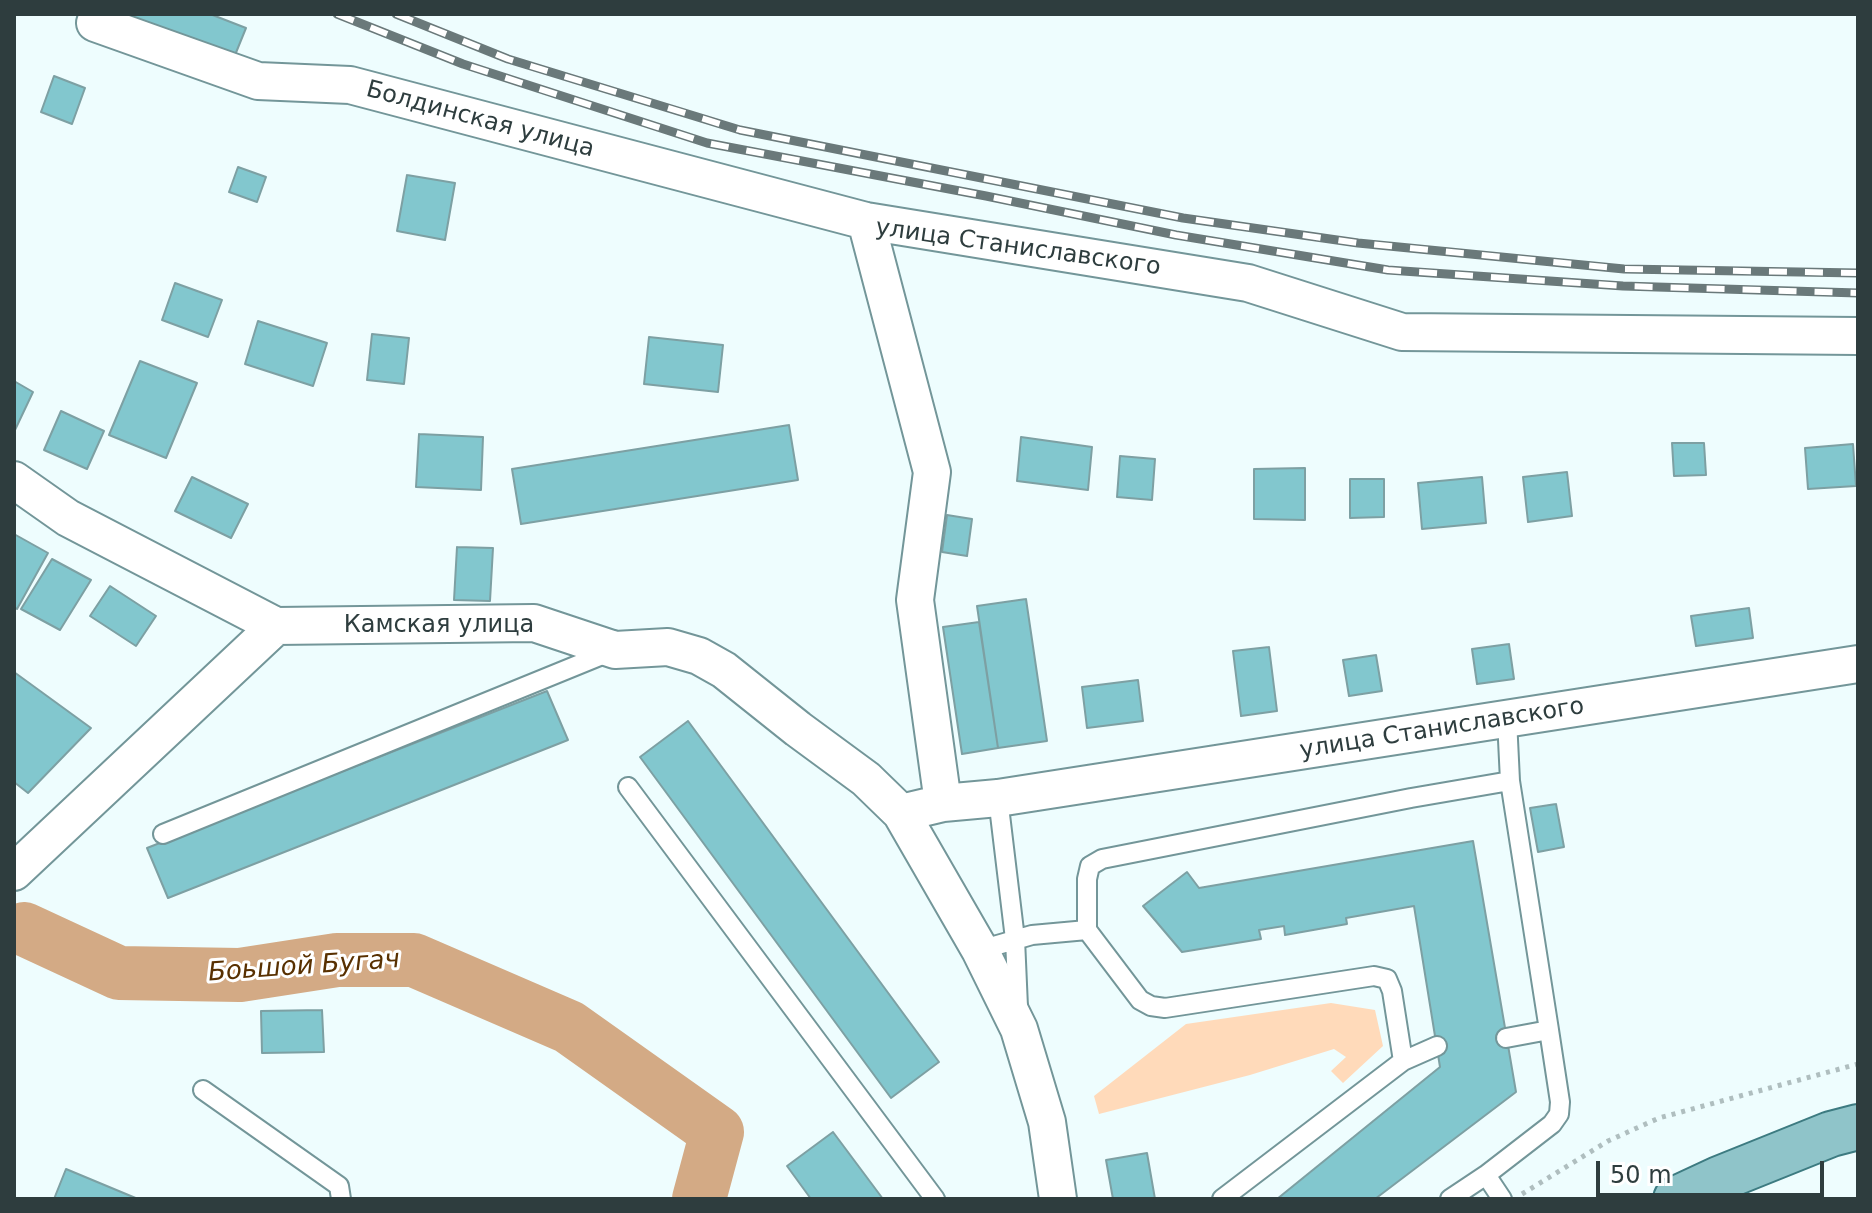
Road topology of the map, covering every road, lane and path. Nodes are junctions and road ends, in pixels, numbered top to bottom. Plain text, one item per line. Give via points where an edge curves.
1 (95, 23) dead end
2 (866, 221) junction
3 (1858, 336) edge
4 (14, 480) edge
5 (276, 626) junction
6 (615, 650) junction
7 (1858, 664) edge
8 (1507, 719) junction
9 (1510, 781) junction
10 (628, 787) dead end
11 (998, 798) junction
12 (943, 803) junction
13 (901, 813) junction
14 (163, 834) dead end
15 (14, 872) edge
16 (1087, 930) junction
17 (1015, 939) junction
18 (980, 950) junction
19 (1019, 1029) junction
20 (1549, 1030) junction
21 (1506, 1038) dead end
22 (1437, 1046) dead end
23 (1403, 1061) junction
24 (1858, 1064) edge
25 (203, 1090) dead end
26 (1858, 1127) edge
27 (1486, 1175) junction
28 (341, 1199) edge
29 (935, 1199) edge
30 (1058, 1199) edge
31 (1222, 1199) edge
32 (1450, 1199) edge
33 (1502, 1199) edge
34 (1514, 1199) edge
35 (1676, 1199) edge

1 - 2 street, Болдинская улица via 258,81 350,85
2 - 3 street, улица Станиславского via 1248,283 1402,332
2 - 12 street, улица Станиславского via 932,472 915,600
4 - 5 street via 68,518
5 - 6 street, Камская улица via 534,623
5 - 15 street
6 - 13 street, Камская улица via 668,647 724,670 866,779
6 - 14 lane
7 - 8 street, улица Станиславского
8 - 9 lane
8 - 11 street, улица Станиславского
9 - 16 lane via 1102,859 1090,866 1087,879
9 - 20 lane
10 - 29 lane
11 - 12 street, улица Станиславского
11 - 17 lane
12 - 13 street
13 - 18 street, Камская улица
16 - 17 lane
16 - 23 lane via 1140,1000 1151,1006 1374,976 1387,979
17 - 18 lane
17 - 19 lane
18 - 19 street, Камская улица
19 - 30 street, Камская улица via 1047,1122
20 - 21 lane
20 - 27 lane via 1559,1114
22 - 23 lane
23 - 31 lane
24 - 34 path via 1659,1118 1608,1141
25 - 28 lane via 339,1186
26 - 35 main road
27 - 32 lane
27 - 33 lane

